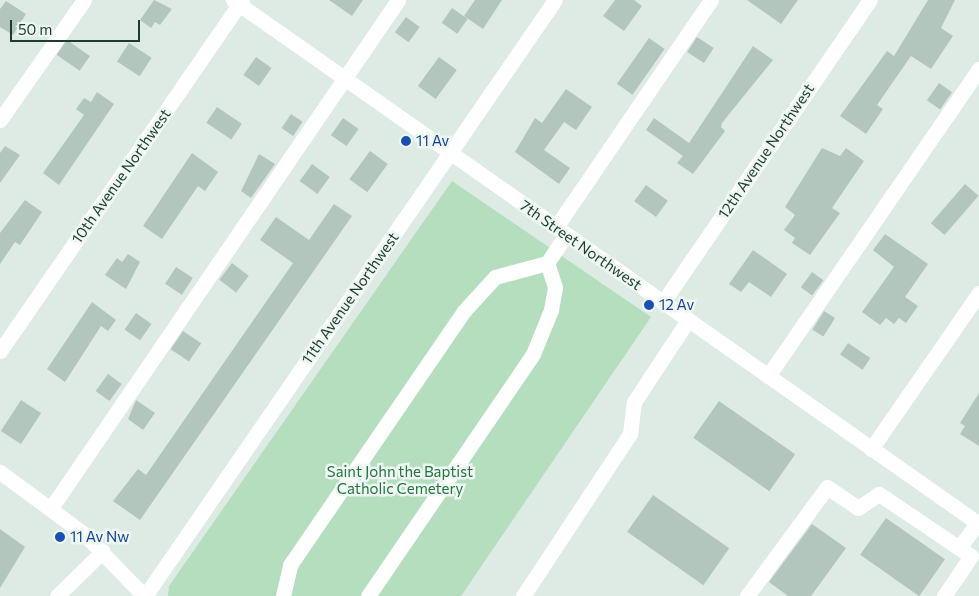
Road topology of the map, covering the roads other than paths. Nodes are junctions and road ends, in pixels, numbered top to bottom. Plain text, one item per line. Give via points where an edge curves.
1 (84, 0) edge
2 (398, 0) edge
3 (555, 0) edge
4 (711, 0) edge
5 (870, 0) edge
6 (238, 2) edge
7 (979, 69) edge
8 (344, 78) junction
9 (0, 120) edge
10 (451, 153) junction
11 (561, 231) junction
12 (547, 262) junction
13 (979, 293) edge
14 (663, 302) junction
15 (688, 320) junction
16 (0, 351) edge
17 (768, 376) junction
18 (871, 449) junction
19 (0, 472) edge
20 (51, 508) junction
21 (978, 524) edge
22 (959, 548) junction
23 (103, 551) junction
24 (56, 596) edge
25 (145, 596) edge
26 (283, 596) edge
27 (368, 596) edge
28 (523, 596) edge
29 (747, 596) edge
30 (944, 596) edge

1 - 9 street
2 - 8 street
3 - 10 street, 11th Avenue Northwest
4 - 11 street
5 - 14 street, 12th Avenue Northwest
6 - 8 street, 7th Street Northwest
6 - 16 street, 10th Avenue Northwest
7 - 17 street
8 - 10 street, 7th Street Northwest
8 - 20 street
10 - 11 street, 7th Street Northwest
10 - 25 street, 11th Avenue Northwest
11 - 12 street
11 - 14 street, 7th Street Northwest
12 - 26 street via 495,277 464,311 290,565
12 - 27 street via 555,287 552,310 533,354
13 - 18 street
14 - 15 street, 7th Street Northwest
15 - 17 street, 7th Street Northwest
15 - 28 street via 634,402 630,434
17 - 18 street, 7th Street Northwest
18 - 21 street, 7th Street Northwest
19 - 20 street
20 - 23 street
21 - 22 street
22 - 29 street via 879,494 858,508 827,487
22 - 30 street via 971,556
23 - 24 street
23 - 25 street

